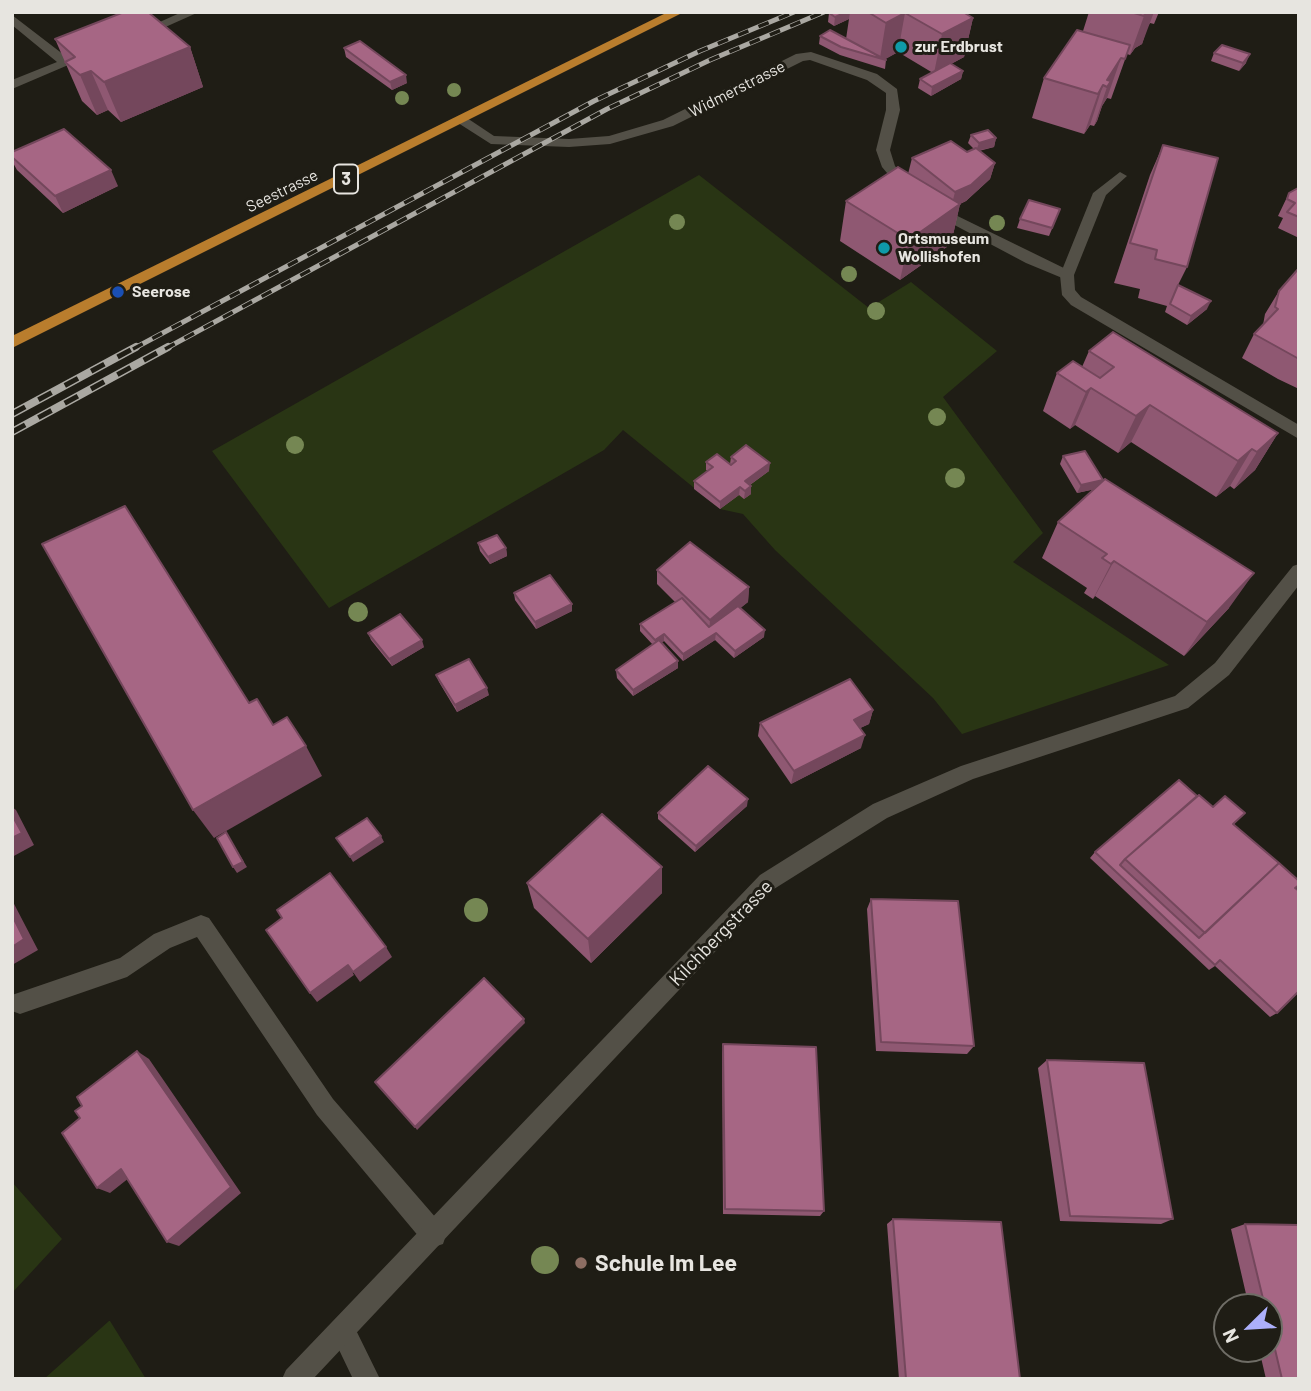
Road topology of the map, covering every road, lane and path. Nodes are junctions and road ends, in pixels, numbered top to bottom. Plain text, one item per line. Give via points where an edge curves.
1 (193, 12) edge
2 (678, 12) edge
3 (12, 19) edge
4 (129, 37) edge
5 (104, 47) edge
6 (65, 62) junction
7 (12, 85) edge
8 (462, 121) junction
9 (1120, 176) dead end
10 (1067, 275) junction
11 (12, 343) edge
12 (1299, 433) edge
13 (1299, 571) edge
14 (20, 1003) dead end
15 (434, 1235) junction
16 (343, 1331) junction
17 (295, 1379) edge
18 (367, 1379) edge

1 - 4 street
2 - 8 main road, Seestrasse / 3
3 - 6 street
5 - 6 street
6 - 7 street
8 - 10 street, Widmerstrasse via 491,140 610,140 668,123 800,57 820,58 872,78 892,92 893,110 883,150 898,180 918,198 957,223
8 - 11 main road, Seestrasse / 3
9 - 10 street via 1100,193
10 - 12 street via 1067,291 1076,301
13 - 15 street, Kilchbergstrasse via 1222,669 1181,702 968,772 880,811 767,882
14 - 15 street via 127,967 162,941 201,925 325,1107
15 - 16 street, Kilchbergstrasse
16 - 17 street, Kilchbergstrasse
16 - 18 street

